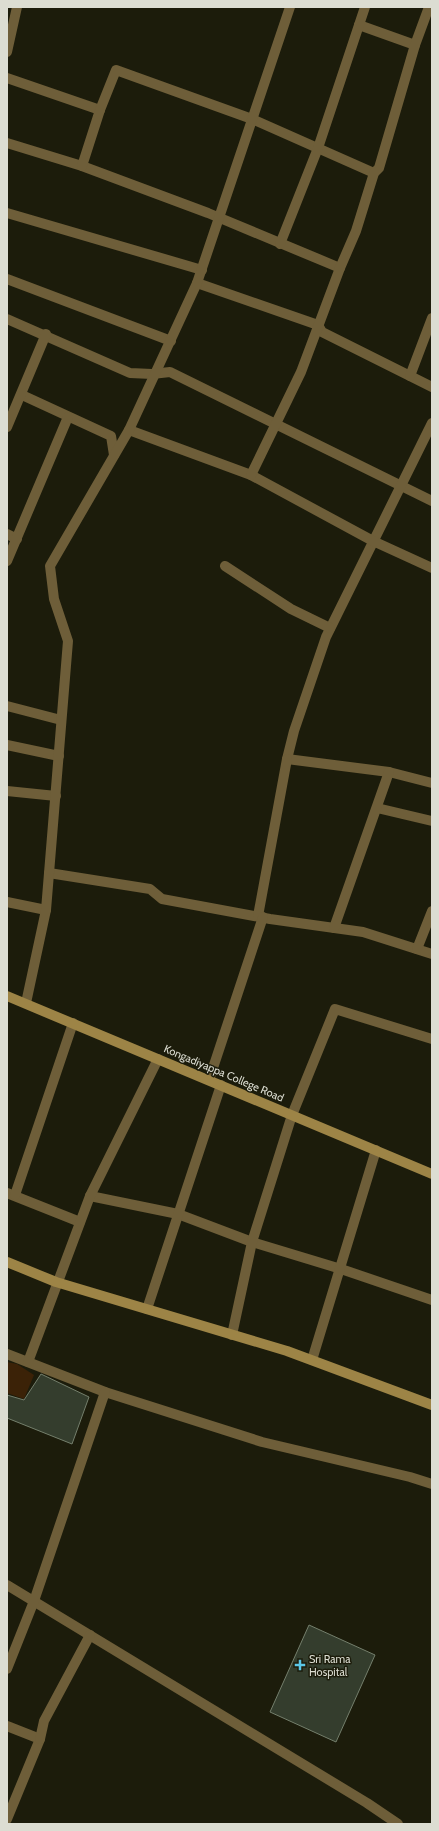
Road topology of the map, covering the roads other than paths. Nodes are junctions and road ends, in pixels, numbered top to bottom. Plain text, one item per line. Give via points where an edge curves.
1 (17, 7) edge
2 (290, 7) edge
3 (365, 7) edge
4 (429, 7) edge
5 (359, 24) junction
6 (415, 45) junction
7 (7, 52) edge
8 (7, 78) edge
9 (100, 110) junction
10 (252, 119) junction
11 (7, 143) edge
12 (318, 148) junction
13 (82, 166) junction
14 (374, 173) junction
15 (7, 213) edge
16 (219, 219) junction
17 (280, 244) junction
18 (340, 268) junction
19 (202, 270) junction
20 (7, 280) edge
21 (197, 283) junction
22 (432, 318) edge
23 (7, 319) edge
24 (318, 325) junction
25 (46, 334) junction
26 (171, 341) junction
27 (156, 374) junction
28 (410, 376) junction
29 (432, 387) edge
30 (22, 395) junction
31 (68, 417) junction
32 (432, 423) edge
33 (276, 424) junction
34 (7, 427) edge
35 (129, 430) junction
36 (114, 455) junction
37 (251, 475) junction
38 (401, 485) junction
39 (432, 501) edge
40 (7, 534) edge
41 (17, 539) junction
42 (373, 541) junction
43 (7, 561) edge
44 (225, 566) dead end
45 (432, 568) edge
46 (330, 628) junction
47 (7, 706) edge
48 (62, 720) junction
49 (7, 745) edge
50 (59, 756) junction
51 (287, 759) junction
52 (389, 772) junction
53 (432, 783) edge
54 (7, 791) edge
55 (56, 796) junction
56 (377, 808) junction
57 (432, 821) edge
58 (49, 873) junction
59 (7, 902) edge
60 (46, 910) junction
61 (432, 911) edge
62 (260, 917) junction
63 (334, 928) junction
64 (417, 949) junction
65 (432, 954) edge
66 (7, 996) edge
67 (26, 1003) junction
68 (73, 1023) junction
69 (432, 1039) edge
70 (158, 1059) junction
71 (210, 1080) junction
72 (221, 1085) junction
73 (292, 1115) junction
74 (376, 1150) junction
75 (432, 1174) edge
76 (11, 1194) edge
77 (90, 1196) junction
78 (178, 1214) junction
79 (80, 1222) junction
80 (252, 1242) junction
81 (7, 1262) edge
82 (340, 1268) junction
83 (56, 1282) junction
84 (432, 1300) edge
85 (147, 1309) junction
86 (232, 1335) junction
87 (7, 1354) edge
88 (312, 1360) junction
89 (28, 1362) junction
90 (105, 1392) junction
91 (432, 1405) edge
92 (432, 1484) edge
93 (7, 1585) edge
94 (34, 1601) junction
95 (90, 1635) junction
96 (7, 1669) edge
97 (7, 1726) edge
98 (40, 1739) junction
99 (7, 1819) edge
100 (398, 1824) edge

1 - 7 street
2 - 10 street
3 - 5 street
4 - 6 street
5 - 6 street
5 - 12 street
6 - 14 street via 379,168
8 - 9 street
9 - 10 street via 116,70
9 - 13 street
10 - 12 street
10 - 16 street
11 - 13 street
12 - 14 street
12 - 17 street
13 - 16 street
14 - 18 street via 356,231
15 - 19 street
16 - 17 street
16 - 19 street
17 - 18 street
18 - 24 street
19 - 21 street
20 - 26 street
21 - 24 street
21 - 26 street
22 - 28 street
23 - 25 street
24 - 28 street via 322,332
24 - 33 street via 301,372
25 - 27 street via 130,372
25 - 30 street
26 - 27 street
27 - 33 street via 170,372
27 - 35 street
28 - 29 street
30 - 31 street
30 - 34 street
31 - 36 street via 111,436
31 - 41 street
32 - 38 street
33 - 37 street
33 - 38 street
35 - 36 street
35 - 37 street
36 - 48 street via 50,566 54,599 68,641
37 - 42 street
38 - 39 street
38 - 42 street
40 - 41 street
41 - 43 street
42 - 45 street
42 - 46 street
44 - 46 street via 291,609
46 - 51 street via 294,731
47 - 48 street
48 - 50 street
49 - 50 street
50 - 55 street
51 - 52 street
51 - 62 street
52 - 53 street
52 - 56 street
54 - 55 street
55 - 58 street
56 - 57 street
56 - 63 street
58 - 60 street
58 - 62 street via 150,889 162,898
59 - 60 street
60 - 67 street
61 - 64 street
62 - 63 street
62 - 71 street
63 - 64 street via 363,932
64 - 65 street
66 - 67 street, Kongadiyappa College Road
67 - 68 street, Kongadiyappa College Road
68 - 70 street, Kongadiyappa College Road
68 - 76 street
69 - 73 street via 335,1009
70 - 71 street, Kongadiyappa College Road
70 - 77 street
71 - 72 street, Kongadiyappa College Road
72 - 73 street, Kongadiyappa College Road
72 - 78 street
73 - 74 street, Kongadiyappa College Road
73 - 80 street
74 - 75 street, Kongadiyappa College Road
74 - 82 street
76 - 79 street
77 - 78 street
77 - 79 street
78 - 80 street
78 - 85 street
79 - 83 street
80 - 82 street
80 - 86 street
81 - 83 street
82 - 84 street
82 - 88 street
83 - 85 street
83 - 89 street
85 - 86 street
86 - 88 street
87 - 89 street
88 - 91 street
89 - 90 street
90 - 92 street via 262,1442
90 - 94 street
93 - 94 street
94 - 95 street
94 - 96 street
95 - 98 street via 44,1720
95 - 100 street
97 - 98 street
98 - 99 street

